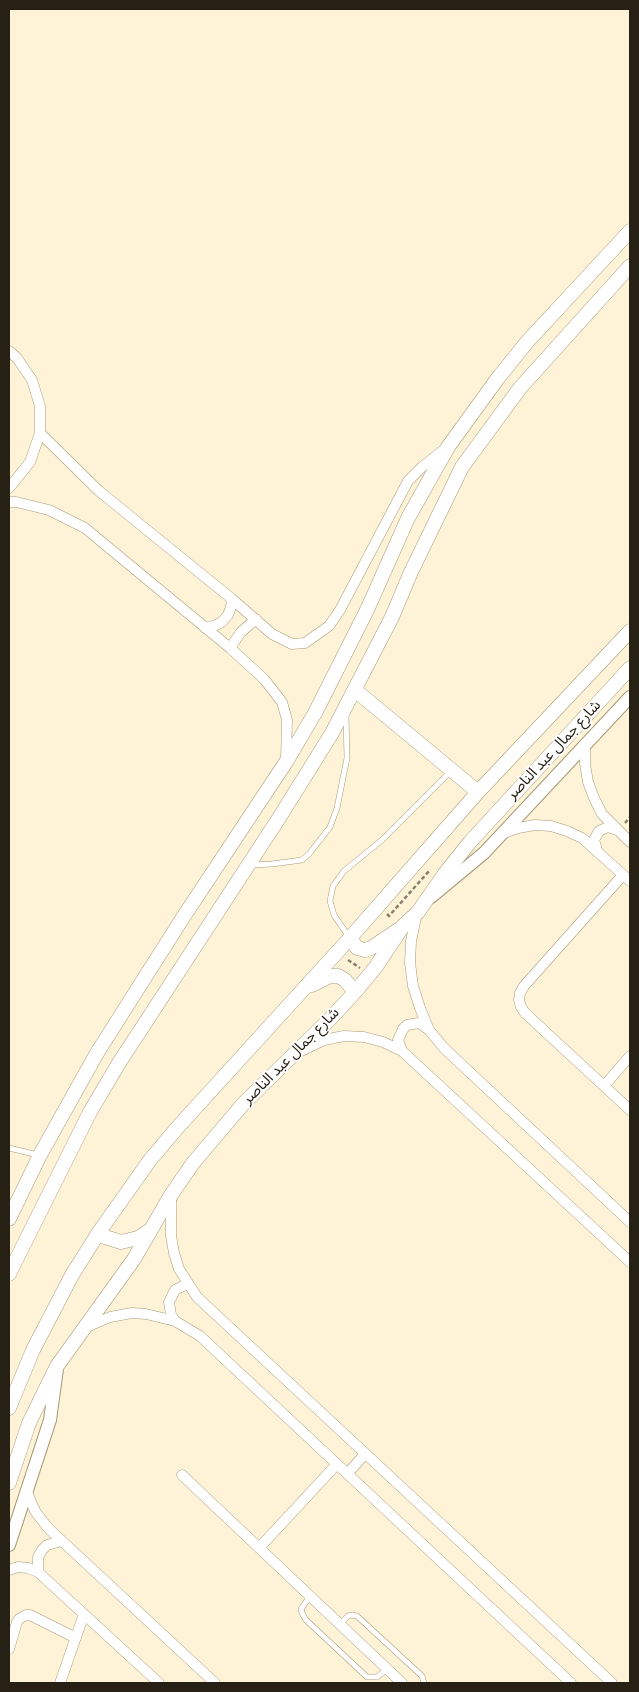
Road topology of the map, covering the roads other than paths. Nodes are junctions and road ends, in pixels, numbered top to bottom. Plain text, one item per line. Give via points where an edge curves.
1 (630, 231) edge
2 (630, 266) edge
3 (9, 351) edge
4 (40, 433) junction
5 (448, 447) junction
6 (9, 488) edge
7 (9, 502) edge
8 (232, 598) junction
9 (256, 619) junction
10 (205, 628) junction
11 (630, 631) edge
12 (230, 648) junction
13 (630, 668) edge
14 (355, 690) junction
15 (630, 697) edge
16 (346, 708) junction
17 (585, 747) junction
18 (286, 762) junction
19 (452, 770) junction
20 (478, 792) junction
21 (618, 830) junction
22 (503, 833) junction
23 (630, 842) edge
24 (597, 850) junction
25 (248, 865) junction
26 (627, 878) edge
27 (420, 907) junction
28 (403, 926) junction
29 (350, 938) junction
30 (301, 990) junction
31 (355, 992) junction
32 (429, 1030) junction
33 (402, 1051) junction
34 (293, 1055) junction
35 (630, 1056) edge
36 (604, 1086) junction
37 (69, 1101) junction
38 (630, 1110) edge
39 (90, 1112) junction
40 (9, 1148) edge
41 (40, 1155) junction
42 (171, 1195) junction
43 (9, 1220) edge
44 (630, 1222) edge
45 (153, 1228) junction
46 (99, 1232) junction
47 (630, 1262) edge
48 (9, 1274) edge
49 (187, 1284) junction
50 (175, 1321) junction
51 (75, 1340) junction
52 (58, 1366) junction
53 (9, 1408) edge
54 (365, 1454) junction
55 (337, 1464) junction
56 (347, 1474) junction
57 (182, 1475) dead end
58 (9, 1483) edge
59 (27, 1492) junction
60 (62, 1541) junction
61 (9, 1545) edge
62 (259, 1548) junction
63 (9, 1570) edge
64 (38, 1572) junction
65 (310, 1596) junction
66 (84, 1614) junction
67 (340, 1624) junction
68 (76, 1638) junction
69 (9, 1649) edge
70 (387, 1669) junction
71 (60, 1683) edge
72 (159, 1683) edge
73 (215, 1683) edge
74 (402, 1683) edge
75 (424, 1683) edge
76 (571, 1683) edge
77 (612, 1683) edge

1 - 5 main road via 527,342
2 - 14 main road via 520,388 462,467
3 - 4 street via 32,380 40,406
4 - 6 street via 30,462
4 - 8 street via 99,490
5 - 9 street via 408,481 329,626 305,643 292,644 272,634
5 - 18 main road via 408,518 329,688
7 - 10 street via 49,510 85,528
8 - 9 street
8 - 10 street via 228,616 222,622
9 - 12 street
10 - 12 street
11 - 20 main road, شارع جمال عبد الناصر
12 - 18 street via 264,679 282,702 287,720
13 - 27 main road, شارع جمال عبد الناصر via 490,820
14 - 16 main road
14 - 19 main road
15 - 17 street
16 - 25 main road
16 - 25 lane via 347,758 330,826 302,860
17 - 21 street via 588,782 594,798 602,814
17 - 22 street
18 - 37 main road via 145,977
19 - 20 main road
19 - 29 lane via 382,840 344,871 333,886 330,901 334,915
20 - 29 main road, شارع جمال عبد الناصر
21 - 23 street
21 - 24 street via 608,827 599,831 594,840
22 - 24 street via 518,828 551,826 582,838
22 - 27 street
24 - 26 street
25 - 39 main road
26 - 36 street via 524,986 519,1000 525,1013
27 - 28 main road, شارع جمال عبد الناصر
27 - 32 street via 411,941 410,963 413,986
28 - 29 main road via 365,950 358,948
28 - 31 main road, شارع جمال عبد الناصر
29 - 30 main road, شارع جمال عبد الناصر
30 - 31 main road via 330,976 338,976 346,980
30 - 46 main road, شارع جمال عبد الناصر via 177,1128
31 - 34 main road, شارع جمال عبد الناصر
32 - 33 street via 419,1023 408,1025 398,1040
32 - 44 street via 444,1048
33 - 34 street via 364,1037 344,1036 324,1040
33 - 47 street
34 - 42 main road, شارع جمال عبد الناصر via 218,1132
35 - 36 street
36 - 38 street
37 - 39 main road
37 - 41 main road
39 - 48 main road
40 - 41 lane
41 - 43 main road
42 - 45 main road, شارع جمال عبد الناصر
42 - 49 street via 174,1253
45 - 46 main road via 138,1238 122,1242
45 - 51 main road, شارع جمال عبد الناصر
46 - 53 main road, شارع جمال عبد الناصر via 52,1312
49 - 50 street via 175,1290 169,1302
49 - 54 street via 210,1311
50 - 51 street via 146,1314 110,1317 89,1326
50 - 55 street via 200,1336
51 - 52 main road, شارع جمال عبد الناصر
52 - 58 main road, شارع جمال عبد الناصر via 29,1423
52 - 59 street via 50,1420
54 - 56 street
54 - 77 street
55 - 56 street
55 - 62 street
56 - 76 street
57 - 62 street
59 - 60 street via 41,1520
59 - 61 street
60 - 64 street via 47,1545 42,1550
60 - 73 street
62 - 65 street
63 - 64 street via 18,1567
64 - 66 street
65 - 67 street
65 - 70 lane via 301,1609 306,1620 367,1676 377,1677
66 - 68 street
66 - 72 street
67 - 70 street
67 - 75 lane via 348,1616 357,1616 422,1676
68 - 69 street via 26,1615 18,1622
68 - 71 street
70 - 74 street

